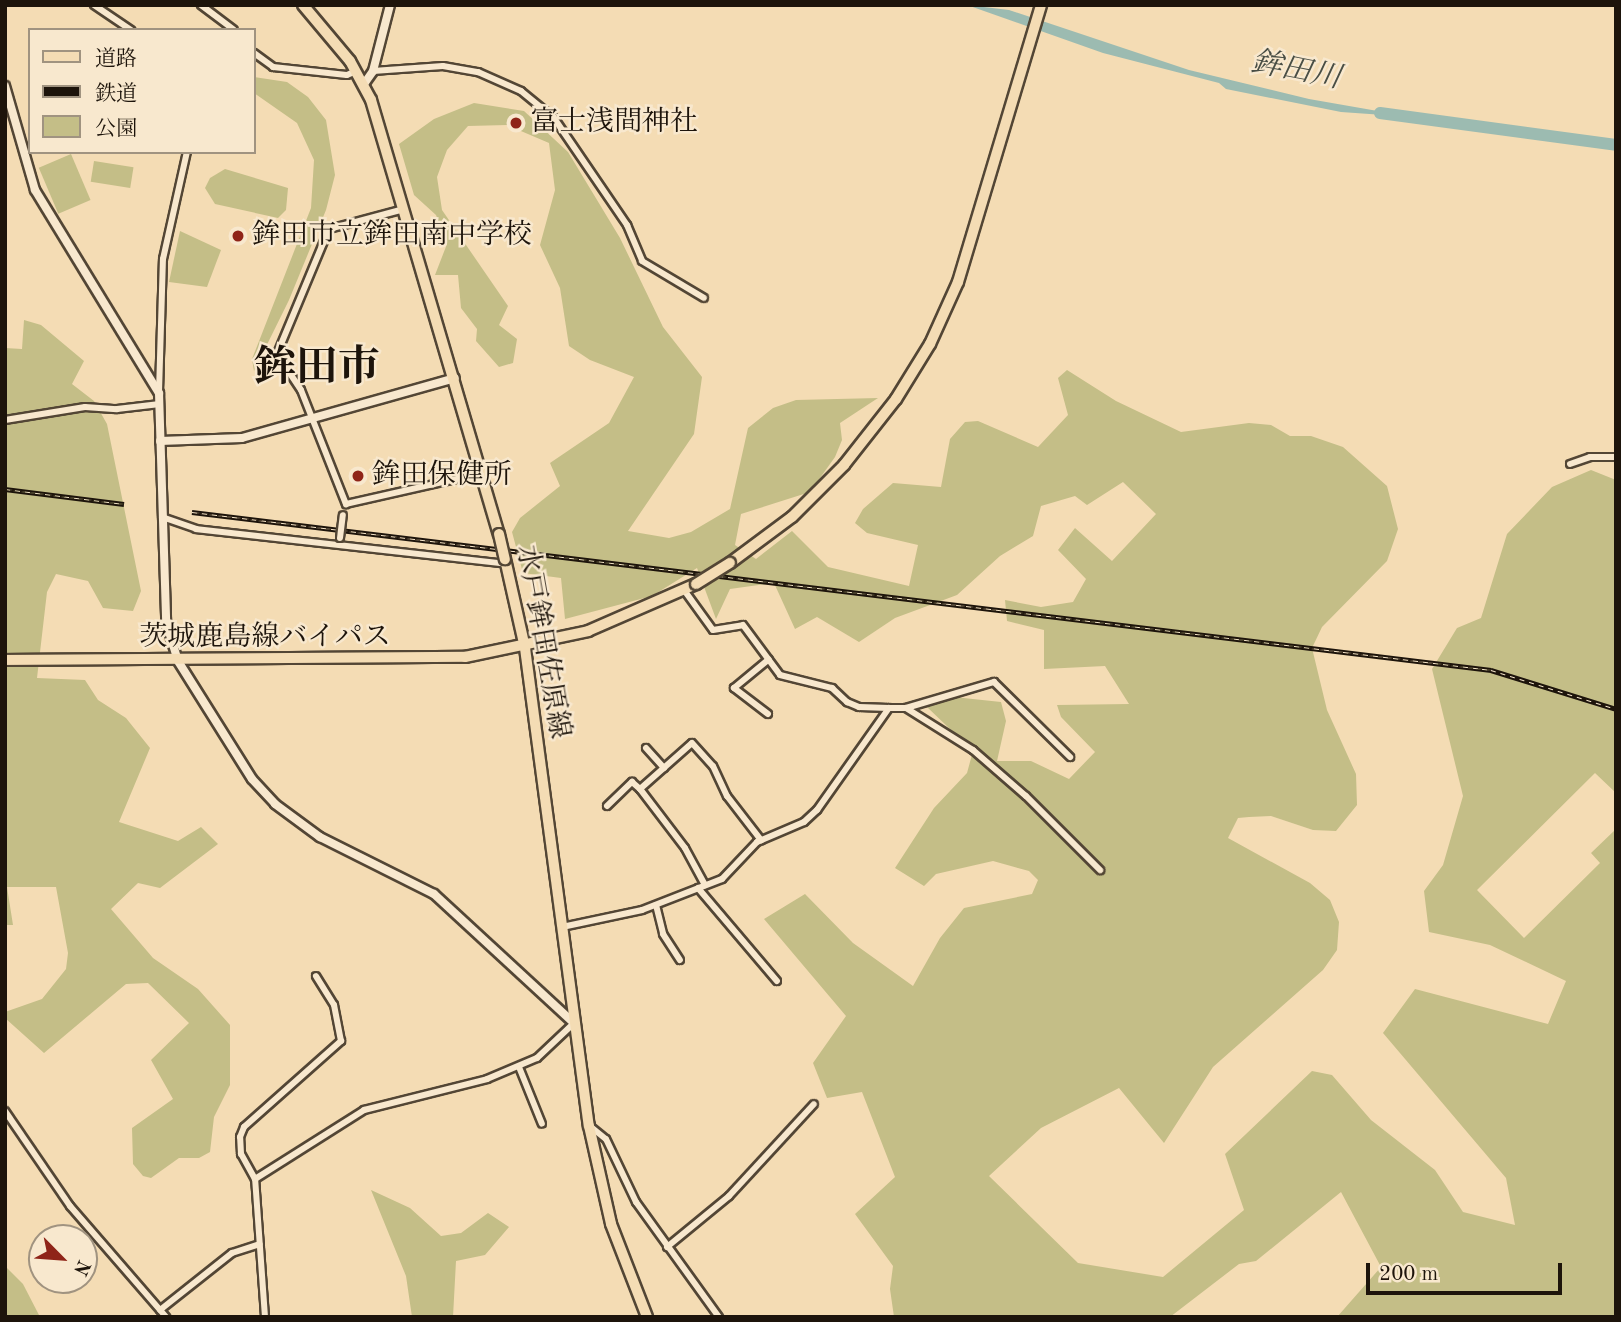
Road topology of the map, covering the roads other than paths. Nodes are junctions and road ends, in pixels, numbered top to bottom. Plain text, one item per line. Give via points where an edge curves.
1 (94, 5) edge
2 (201, 5) edge
3 (303, 5) edge
4 (390, 5) edge
5 (1039, 10) edge
6 (128, 28) edge
7 (231, 28) edge
8 (256, 54) edge
9 (356, 71) junction
10 (373, 71) junction
11 (364, 84) junction
12 (5, 86) edge
13 (187, 154) edge
14 (405, 209) junction
15 (704, 298) dead end
16 (455, 378) junction
17 (159, 393) junction
18 (160, 404) junction
19 (312, 419) junction
20 (5, 420) edge
21 (160, 441) junction
22 (1616, 457) edge
23 (1570, 464) dead end
24 (483, 473) junction
25 (346, 504) junction
26 (162, 517) junction
27 (339, 542) junction
28 (505, 561) junction
29 (684, 590) junction
30 (525, 648) junction
31 (769, 659) junction
32 (5, 660) edge
33 (178, 661) junction
34 (889, 708) junction
35 (906, 708) junction
36 (768, 714) dead end
37 (646, 748) dead end
38 (1070, 757) dead end
39 (664, 768) junction
40 (640, 789) junction
41 (607, 806) dead end
42 (761, 839) junction
43 (1100, 870) dead end
44 (701, 887) junction
45 (656, 905) junction
46 (562, 927) junction
47 (680, 960) dead end
48 (316, 976) dead end
49 (778, 981) dead end
50 (574, 1023) junction
51 (519, 1067) junction
52 (814, 1104) dead end
53 (5, 1111) edge
54 (542, 1124) dead end
55 (589, 1126) junction
56 (256, 1179) junction
57 (260, 1244) junction
58 (667, 1247) junction
59 (160, 1310) junction
60 (166, 1317) edge
61 (265, 1317) edge
62 (647, 1317) edge
63 (719, 1317) edge

1 - 6 street
2 - 7 street
3 - 9 main road, 水戸鉾田佐原線
4 - 10 street
5 - 29 main road, 茨城鹿島線バイパス, bridge via 958,282 913,374 871,433 813,497 730,563
8 - 9 street via 274,67 347,75
9 - 11 main road, 水戸鉾田佐原線
10 - 11 street
10 - 15 street via 443,66 478,72 521,91 554,118 627,225 642,261
11 - 14 main road, 水戸鉾田佐原線
12 - 17 street via 35,190
13 - 17 street via 163,259
14 - 16 main road, 水戸鉾田佐原線
14 - 19 street via 329,229 277,354
16 - 19 street
16 - 24 main road, 水戸鉾田佐原線
17 - 18 street
18 - 20 street via 117,410 85,407
18 - 21 street
19 - 21 street via 228,440
19 - 25 street
21 - 26 street
22 - 23 street via 1590,457
24 - 25 street
24 - 28 main road, 水戸鉾田佐原線, bridge
25 - 27 street, bridge
26 - 27 street via 196,529
26 - 33 street via 167,634
27 - 28 street
28 - 30 main road, 水戸鉾田佐原線
29 - 30 main road, 茨城鹿島線バイパス via 588,631
29 - 31 street via 713,630 743,625
30 - 33 main road, 茨城鹿島線バイパス via 433,659
30 - 46 main road, 水戸鉾田佐原線
31 - 34 street via 780,675 832,688 847,702
31 - 36 street via 734,688
32 - 33 main road, 茨城鹿島線バイパス
33 - 50 street via 251,779 275,804 320,837 406,877 442,900
34 - 35 street
34 - 42 street via 817,810 804,822
35 - 38 street via 994,682
35 - 43 street via 973,750
37 - 39 street
39 - 40 street
39 - 42 street via 692,743 713,766 727,796
40 - 41 street via 632,782
40 - 44 street via 685,848
42 - 44 street via 722,878
44 - 45 street
44 - 49 street
45 - 46 street
45 - 47 street via 663,934
46 - 50 main road, 水戸鉾田佐原線
48 - 56 street via 334,1005 341,1041 244,1127 241,1154
50 - 51 street via 550,1050
50 - 55 main road, 水戸鉾田佐原線
51 - 54 street
51 - 56 street via 364,1110
52 - 58 street via 729,1196
53 - 59 street via 69,1206
55 - 58 street via 606,1139 625,1185
55 - 62 main road, 水戸鉾田佐原線 via 611,1224
56 - 57 street
57 - 59 street via 232,1253
57 - 61 street
58 - 63 street
59 - 60 street

